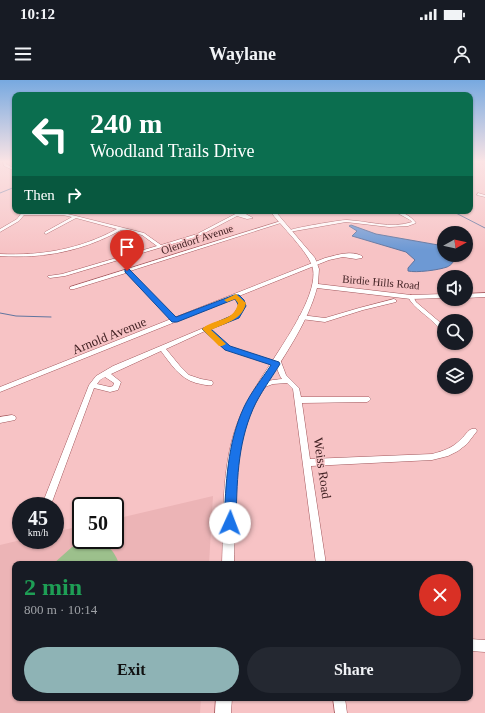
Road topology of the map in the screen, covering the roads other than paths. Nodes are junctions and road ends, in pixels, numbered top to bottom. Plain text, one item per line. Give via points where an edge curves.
1 (478, 194) dead end
2 (485, 196) edge
3 (23, 214) edge
4 (58, 214) edge
5 (239, 214) edge
6 (275, 214) edge
7 (402, 214) edge
8 (76, 217) junction
9 (282, 222) junction
10 (120, 229) junction
11 (289, 230) junction
12 (0, 231) edge
13 (46, 233) dead end
14 (160, 246) junction
15 (0, 255) edge
16 (345, 256) dead end
17 (315, 265) junction
18 (127, 271) junction
19 (50, 277) dead end
20 (316, 277) junction
21 (315, 286) junction
22 (72, 288) dead end
23 (337, 289) junction
24 (485, 295) edge
25 (236, 296) junction
26 (437, 296) edge
27 (473, 296) edge
28 (410, 297) junction
29 (311, 298) junction
30 (394, 301) dead end
31 (301, 317) junction
32 (175, 320) junction
33 (437, 322) edge
34 (206, 329) junction
35 (162, 348) junction
36 (277, 362) junction
37 (105, 373) junction
38 (286, 381) junction
39 (210, 382) dead end
40 (92, 385) junction
41 (262, 386) junction
42 (0, 390) edge
43 (367, 399) dead end
44 (298, 400) junction
45 (12, 418) dead end
46 (0, 420) edge
47 (473, 431) dead end
48 (307, 464) junction
49 (50, 497) edge
50 (228, 561) edge
51 (321, 561) edge
52 (473, 645) edge
53 (485, 646) edge
54 (224, 701) edge
55 (339, 701) edge
56 (223, 713) edge
57 (341, 713) edge

1 - 2 street
3 - 12 street
4 - 8 street
5 - 14 street via 202,234
6 - 9 main road
7 - 11 street via 414,223 389,226 346,221
8 - 10 street
8 - 13 street
9 - 11 main road
9 - 18 street, Olendorf Avenue
10 - 14 street via 146,235
10 - 15 street via 98,241 66,250 36,255
11 - 17 main road via 308,252
14 - 19 street
16 - 17 street, Arnold Avenue via 327,259
17 - 20 main road
17 - 25 street, Arnold Avenue
18 - 22 street, Olendorf Avenue
18 - 32 street
20 - 21 main road
20 - 23 main road
21 - 23 main road, Birdie Hills Road
21 - 29 main road
23 - 28 main road, Birdie Hills Road
23 - 29 main road
24 - 27 main road
25 - 32 street, Arnold Avenue
25 - 34 street via 241,300 242,306 236,316
26 - 28 main road, Birdie Hills Road
28 - 33 street
29 - 31 main road
30 - 31 street via 325,320
31 - 36 main road
32 - 42 street, Arnold Avenue
34 - 35 street
34 - 36 street via 227,348
35 - 37 street
35 - 39 street via 187,378 198,382
36 - 38 street, Weiss Road
36 - 41 main road
37 - 40 street
37 - 40 street via 118,382 116,388 110,390
38 - 41 street
38 - 44 street, Weiss Road via 296,388
40 - 49 street
41 - 50 main road via 246,414 234,454
43 - 44 street
44 - 48 street, Weiss Road
45 - 46 street
47 - 48 street via 457,449 432,457
48 - 51 street, Weiss Road
52 - 53 street
54 - 56 main road
55 - 57 street

